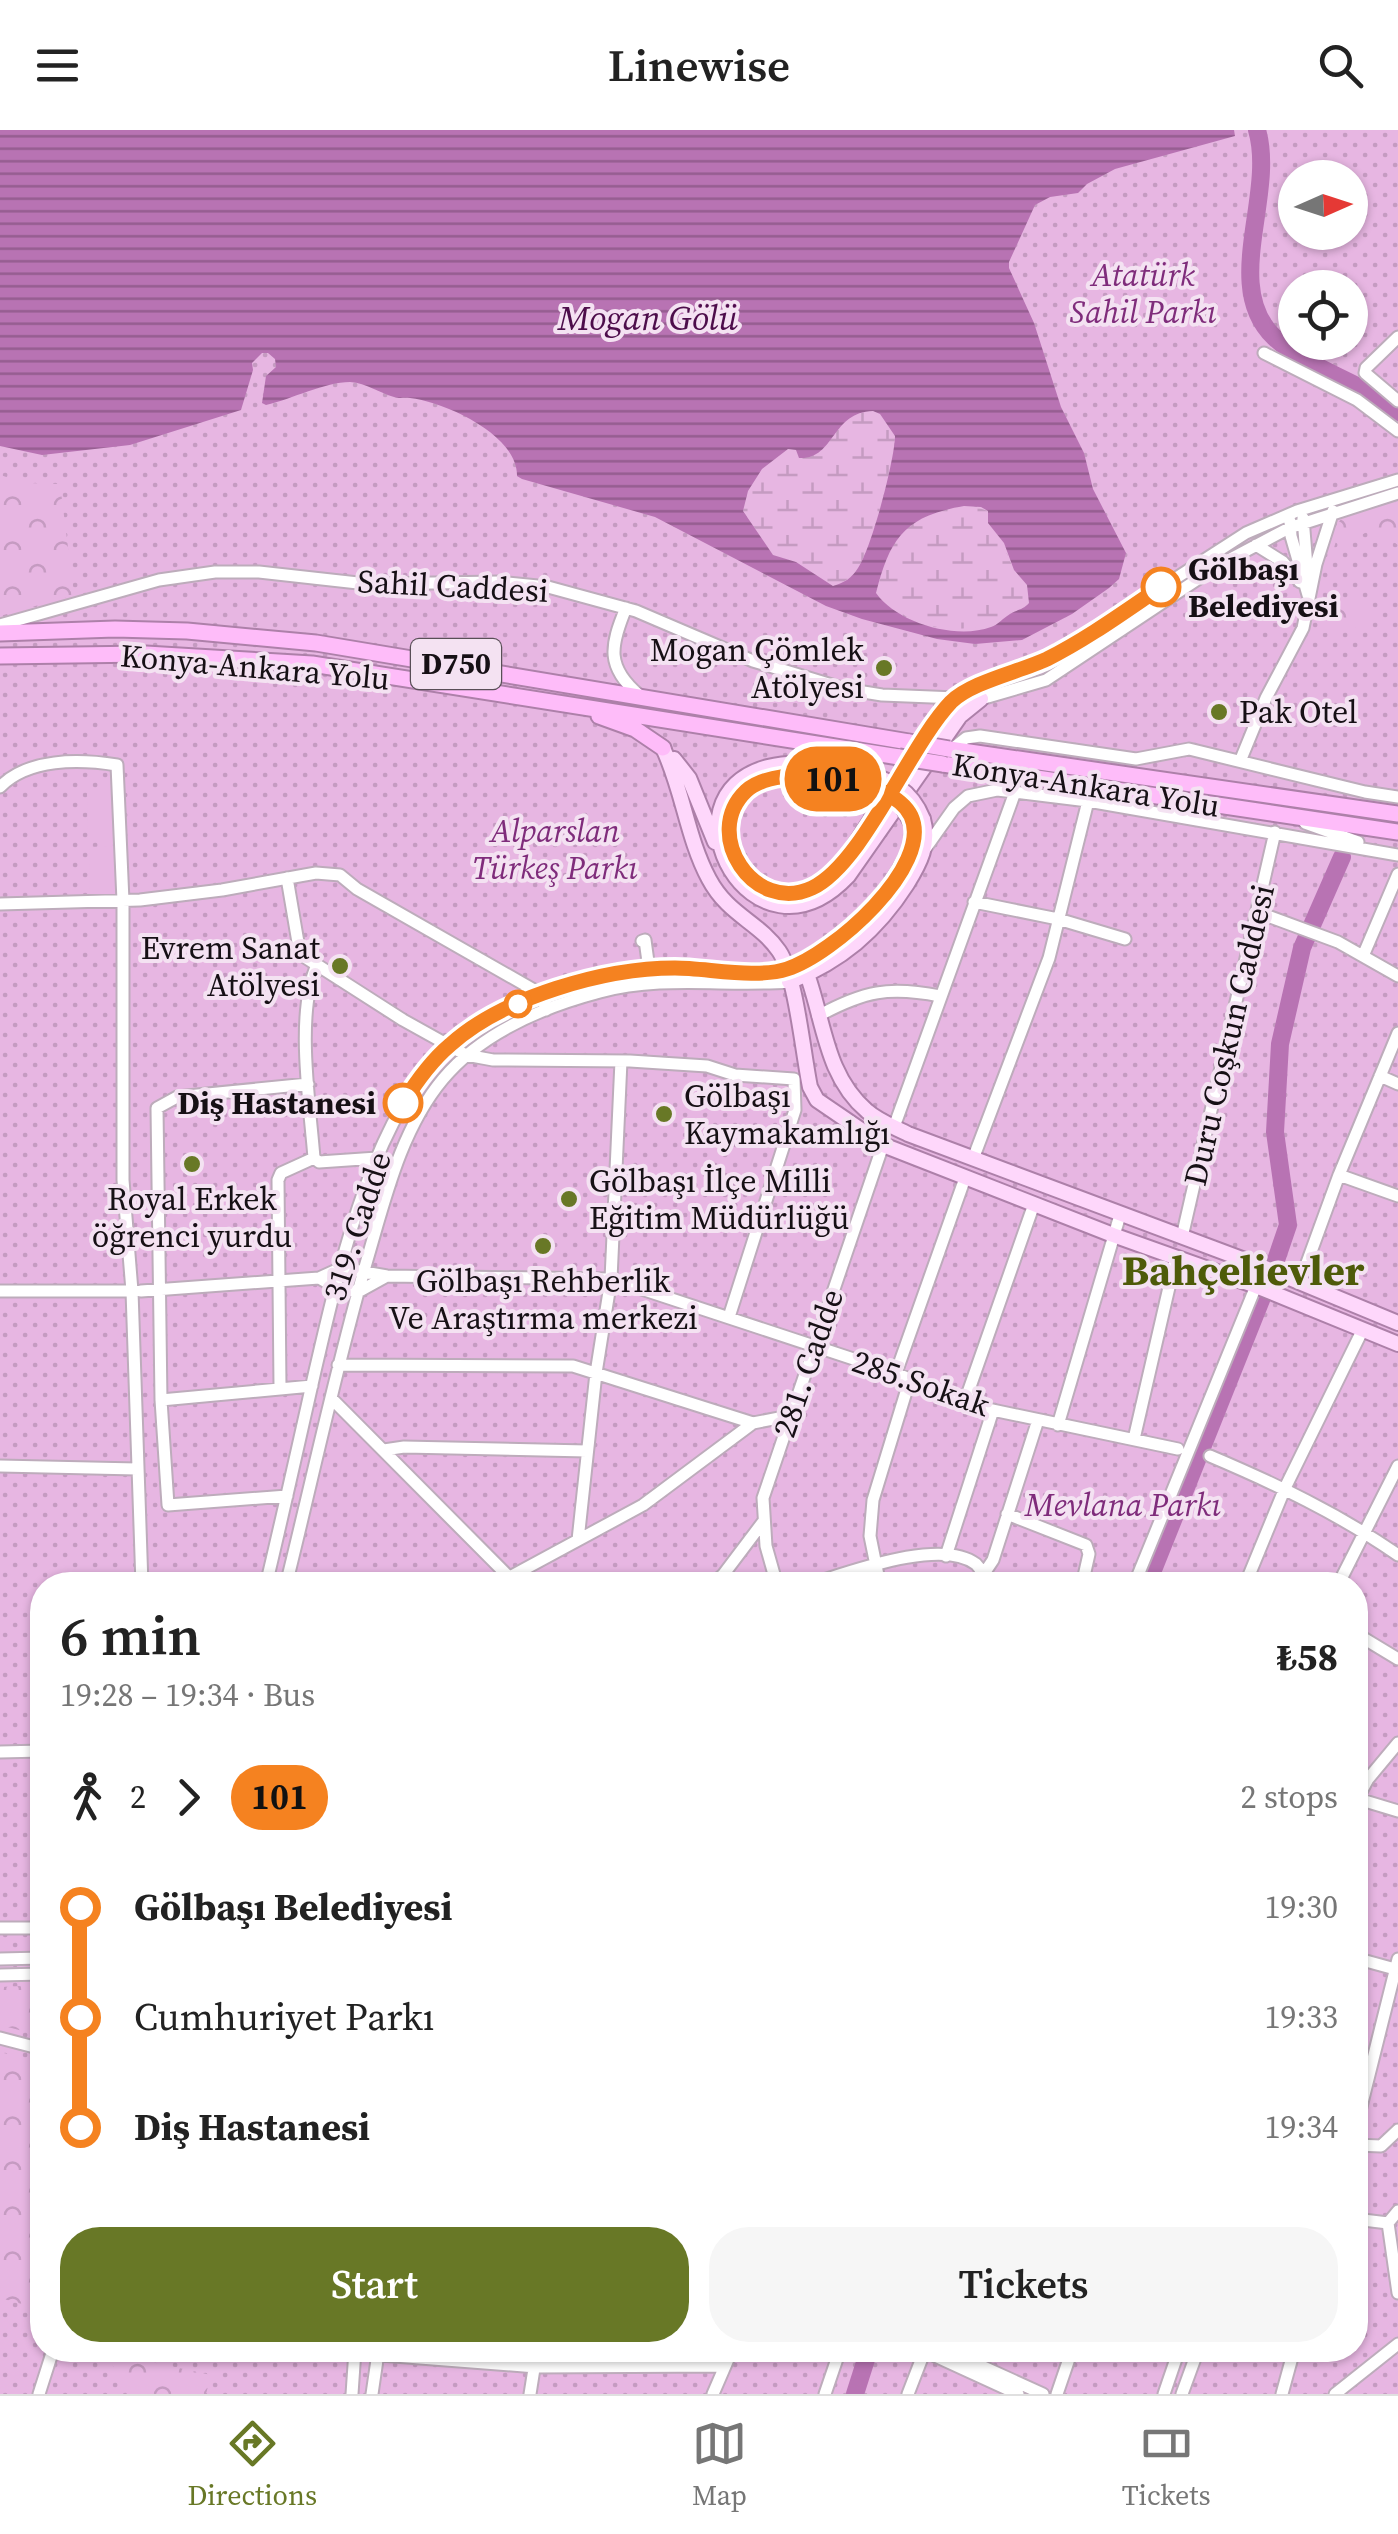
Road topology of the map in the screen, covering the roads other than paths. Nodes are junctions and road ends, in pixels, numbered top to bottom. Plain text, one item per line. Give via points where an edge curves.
1 (1398, 337) edge
2 (1264, 353) dead end
3 (1398, 400) edge
4 (1398, 431) edge
5 (1398, 480) edge
6 (1398, 493) edge
7 (1332, 512) junction
8 (1304, 515) junction
9 (1290, 528) junction
10 (1256, 544) junction
11 (1310, 598) junction
12 (626, 608) junction
13 (0, 629) edge
14 (0, 656) edge
15 (639, 695) junction
16 (981, 699) junction
17 (954, 700) junction
18 (563, 703) junction
19 (663, 748) junction
20 (948, 754) junction
21 (1241, 760) junction
22 (859, 778) junction
23 (0, 787) edge
24 (1015, 792) junction
25 (1398, 797) edge
26 (1088, 801) junction
27 (1398, 814) edge
28 (1282, 815) junction
29 (919, 823) junction
30 (1276, 832) junction
31 (1398, 832) edge
32 (720, 848) junction
33 (925, 849) junction
34 (1397, 855) edge
35 (1398, 874) edge
36 (287, 878) junction
37 (123, 901) junction
38 (974, 902) junction
39 (0, 904) edge
40 (1257, 912) junction
41 (1058, 919) junction
42 (1125, 939) dead end
43 (642, 941) dead end
44 (1363, 956) junction
45 (317, 965) junction
46 (805, 968) junction
47 (649, 969) junction
48 (788, 976) junction
49 (1398, 976) edge
50 (541, 994) junction
51 (940, 996) junction
52 (546, 1010) junction
53 (818, 1016) junction
54 (1398, 1033) edge
55 (448, 1046) junction
56 (466, 1055) junction
57 (620, 1061) junction
58 (834, 1067) junction
59 (1380, 1076) junction
60 (843, 1083) junction
61 (308, 1084) junction
62 (1398, 1084) edge
63 (812, 1088) junction
64 (794, 1094) junction
65 (894, 1127) junction
66 (883, 1145) junction
67 (314, 1158) junction
68 (377, 1158) junction
69 (973, 1159) junction
70 (1339, 1174) junction
71 (964, 1178) junction
72 (1398, 1196) edge
73 (1034, 1204) junction
74 (1120, 1214) junction
75 (1113, 1235) junction
76 (1182, 1237) junction
77 (1176, 1257) junction
78 (341, 1268) junction
79 (364, 1270) junction
80 (386, 1276) junction
81 (319, 1278) junction
82 (611, 1278) junction
83 (278, 1280) junction
84 (1300, 1282) junction
85 (1256, 1286) junction
86 (335, 1287) junction
87 (162, 1290) junction
88 (0, 1291) edge
89 (136, 1291) junction
90 (358, 1292) junction
91 (729, 1317) junction
92 (1398, 1322) edge
93 (1363, 1329) junction
94 (1398, 1344) edge
95 (815, 1346) junction
96 (338, 1365) junction
97 (596, 1372) junction
98 (896, 1373) junction
99 (910, 1379) junction
100 (312, 1386) junction
101 (280, 1387) junction
102 (331, 1398) junction
103 (162, 1400) junction
104 (964, 1404) junction
105 (994, 1410) junction
106 (790, 1416) junction
107 (1038, 1420) junction
108 (753, 1423) junction
109 (1058, 1424) junction
110 (1134, 1439) junction
111 (1178, 1449) dead end
112 (384, 1450) junction
113 (588, 1452) junction
114 (1210, 1456) dead end
115 (0, 1466) edge
116 (1398, 1466) edge
117 (137, 1469) junction
118 (1285, 1488) junction
119 (286, 1500) junction
120 (307, 1500) junction
121 (1007, 1514) junction
122 (763, 1522) junction
123 (1364, 1531) junction
124 (578, 1540) junction
125 (1398, 1555) edge
126 (946, 1556) junction
127 (876, 1565) junction
128 (141, 1572) edge
129 (269, 1572) edge
130 (289, 1572) edge
131 (502, 1572) edge
132 (528, 1572) edge
133 (725, 1572) edge
134 (774, 1572) edge
135 (852, 1572) edge
136 (877, 1572) edge
137 (979, 1572) edge
138 (988, 1572) edge
139 (1085, 1572) edge
140 (1139, 1572) edge
141 (1250, 1572) edge
142 (1344, 1572) edge
143 (1368, 1641) edge
144 (1398, 1659) edge
145 (1398, 1742) edge
146 (30, 1751) edge
147 (0, 1752) edge
148 (1368, 1783) edge
149 (1368, 1803) edge
150 (1398, 1811) edge
151 (0, 1928) edge
152 (30, 1928) edge
153 (30, 1958) edge
154 (0, 1959) edge
155 (1368, 1960) edge
156 (1397, 1964) edge
157 (30, 1974) edge
158 (0, 1975) edge
159 (0, 2038) edge
160 (30, 2046) edge
161 (1368, 2079) edge
162 (1398, 2130) edge
163 (1368, 2145) edge
164 (1398, 2210) edge
165 (1368, 2220) edge
166 (1388, 2222) junction
167 (1398, 2294) edge
168 (1398, 2344) edge
169 (49, 2362) edge
170 (354, 2362) edge
171 (377, 2362) edge
172 (471, 2362) edge
173 (536, 2362) edge
174 (727, 2362) edge
175 (836, 2362) edge
176 (920, 2362) edge
177 (970, 2362) edge
178 (971, 2362) edge
179 (1068, 2362) edge
180 (1175, 2362) edge
181 (1194, 2362) edge
182 (1291, 2362) edge
183 (725, 2366) junction
184 (536, 2367) junction
185 (39, 2394) edge
186 (352, 2394) edge
187 (372, 2394) edge
188 (530, 2394) edge
189 (714, 2394) edge
190 (825, 2394) edge
191 (908, 2394) edge
192 (1018, 2394) edge
193 (1043, 2394) edge
194 (1057, 2394) edge
195 (1164, 2394) edge
196 (1182, 2394) edge
197 (1282, 2394) edge
198 (1336, 2394) edge

1 - 3 street via 1365,374
2 - 4 street via 1340,390
5 - 8 street
6 - 7 street
7 - 8 street
7 - 11 street
8 - 9 street, Sahil Caddesi
8 - 11 street
8 - 17 street via 1207,556 1066,649
9 - 10 street, Sahil Caddesi
9 - 11 street
10 - 11 street via 1291,570
10 - 16 street, Sahil Caddesi via 1046,680
11 - 21 street via 1304,628
12 - 13 street, Sahil Caddesi via 522,584 367,584 234,571 159,580
12 - 15 street via 613,647 616,668
12 - 17 street, Sahil Caddesi via 800,678 865,694
13 - 15 highway, D750 via 260,636
14 - 18 highway, Konya-Ankara Yolu / D750 via 146,654 312,664
15 - 20 highway, D750, bridge
16 - 17 street, Sahil Caddesi
16 - 32 main road via 960,716 832,891 788,906 762,901 737,880
17 - 22 main road via 826,879 783,895 744,872 730,826 738,799 752,786 792,775
18 - 19 highway via 634,729
18 - 20 highway, Konya-Ankara Yolu / D750, bridge via 900,757
19 - 32 main road via 688,778
19 - 48 main road via 710,880 732,912 776,948
20 - 21 street via 966,738 980,736 1136,759 1189,749
20 - 27 highway, D750
20 - 28 highway, Konya-Ankara Yolu / D750
21 - 25 street
22 - 29 main road, bridge via 886,779 902,788 915,802
22 - 32 main road via 820,764 766,767 745,776 719,814
23 - 37 street via 42,765 116,765
24 - 26 street, 319. Cadde
24 - 33 street, 319. Cadde via 968,796
24 - 38 street
26 - 30 street, 319. Cadde
26 - 41 street
28 - 31 highway, Konya-Ankara Yolu / D750
28 - 34 street
29 - 33 main road
29 - 46 main road, 319. Cadde via 913,846 870,913
30 - 34 street, 319. Cadde
30 - 40 street, Duru Coşkun Caddesi
33 - 46 main road, 319. Cadde via 878,926 844,954
35 - 44 street
36 - 37 street
36 - 45 street via 296,947
36 - 50 street via 340,875
37 - 39 street
37 - 89 street via 122,1180
38 - 41 street
38 - 51 street
40 - 44 street
40 - 76 street, Duru Coşkun Caddesi
41 - 42 street
41 - 69 street
43 - 47 street
44 - 49 street
45 - 55 street
45 - 61 street via 309,983
46 - 48 main road, 319. Cadde
46 - 53 main road
47 - 48 street, 319. Cadde
47 - 50 street, 319. Cadde
48 - 52 street, 319. Cadde via 647,982
48 - 63 main road
50 - 52 street
50 - 55 street, 319. Cadde
51 - 53 street via 871,992
51 - 65 street
52 - 56 street, 319. Cadde
53 - 58 main road
54 - 59 street
55 - 56 street
55 - 68 street, 319. Cadde via 406,1098
56 - 57 street
56 - 79 street, 319. Cadde via 412,1126
57 - 64 street via 794,1079
57 - 82 street
58 - 60 main road
58 - 63 main road via 817,1065
59 - 62 street
59 - 70 street
60 - 63 main road via 828,1101
60 - 65 main road via 867,1111
61 - 67 street
61 - 87 street via 176,1097 158,1108
63 - 64 street
63 - 66 main road
64 - 91 street via 795,1110
65 - 69 main road
66 - 71 main road
66 - 95 street, 281. Cadde
67 - 68 street
67 - 83 street via 278,1180
68 - 78 street, 319. Cadde
69 - 74 main road
70 - 72 street
70 - 84 street
71 - 73 main road
71 - 98 street
73 - 75 main road
73 - 104 street
74 - 75 street
74 - 76 main road
75 - 77 main road
75 - 109 street
76 - 84 main road
77 - 85 main road
77 - 110 street
78 - 79 street, 285.Sokak
78 - 81 street
78 - 86 street, 319. Cadde
79 - 80 street, 285.Sokak
79 - 90 street, 319. Cadde
80 - 82 street, 285.Sokak
80 - 90 street
81 - 83 street
81 - 86 street
82 - 91 street, 285.Sokak
82 - 97 street
83 - 87 street
83 - 101 street
84 - 92 main road
85 - 93 main road
85 - 140 street
86 - 90 street
86 - 100 street, 319. Cadde
87 - 89 street
87 - 103 street
88 - 89 street
89 - 117 street
90 - 96 street, 319. Cadde
91 - 95 street, 285.Sokak
93 - 94 main road
93 - 118 street
95 - 98 street, 285.Sokak
95 - 106 street, 281. Cadde
96 - 97 street via 574,1366
96 - 102 street, 319. Cadde
97 - 108 street
97 - 113 street
98 - 99 street, 285.Sokak
99 - 104 street, 285.Sokak
99 - 127 street via 874,1500 870,1536
100 - 101 street
100 - 119 street, 319. Cadde
101 - 103 street
102 - 112 street
102 - 120 street, 319. Cadde
103 - 119 street via 168,1505
104 - 105 street, 285.Sokak
105 - 107 street, 285.Sokak
105 - 126 street
106 - 108 street
106 - 122 street, 281. Cadde via 763,1498
107 - 109 street, 285.Sokak
107 - 121 street
108 - 124 street via 643,1505
109 - 110 street, 285.Sokak
110 - 111 street, 285.Sokak
112 - 113 street
112 - 131 street
113 - 124 street
114 - 118 street
115 - 117 street
116 - 123 street
117 - 128 street
118 - 123 street
118 - 141 street
119 - 120 street
119 - 129 street, 319. Cadde
120 - 130 street, 319. Cadde
121 - 138 street
121 - 139 street via 1086,1545
122 - 133 street
122 - 134 street, 281. Cadde
123 - 125 street
123 - 142 street
124 - 132 street
126 - 127 street
126 - 137 street via 972,1562
127 - 135 street
127 - 136 street
143 - 144 street
145 - 148 street
146 - 147 street
149 - 150 street
151 - 152 street
153 - 154 street
155 - 156 street
156 - 161 street
157 - 158 street
159 - 160 street
162 - 163 street via 1381,2146
164 - 166 street
165 - 166 street
166 - 167 street
168 - 198 street
169 - 185 street
170 - 186 street
171 - 187 street
172 - 184 street
173 - 184 street
174 - 183 street
175 - 190 street
176 - 191 street
177 - 192 street
178 - 193 street
179 - 194 street
180 - 195 street
181 - 196 street
182 - 197 street
183 - 184 street
183 - 189 street
184 - 188 street

